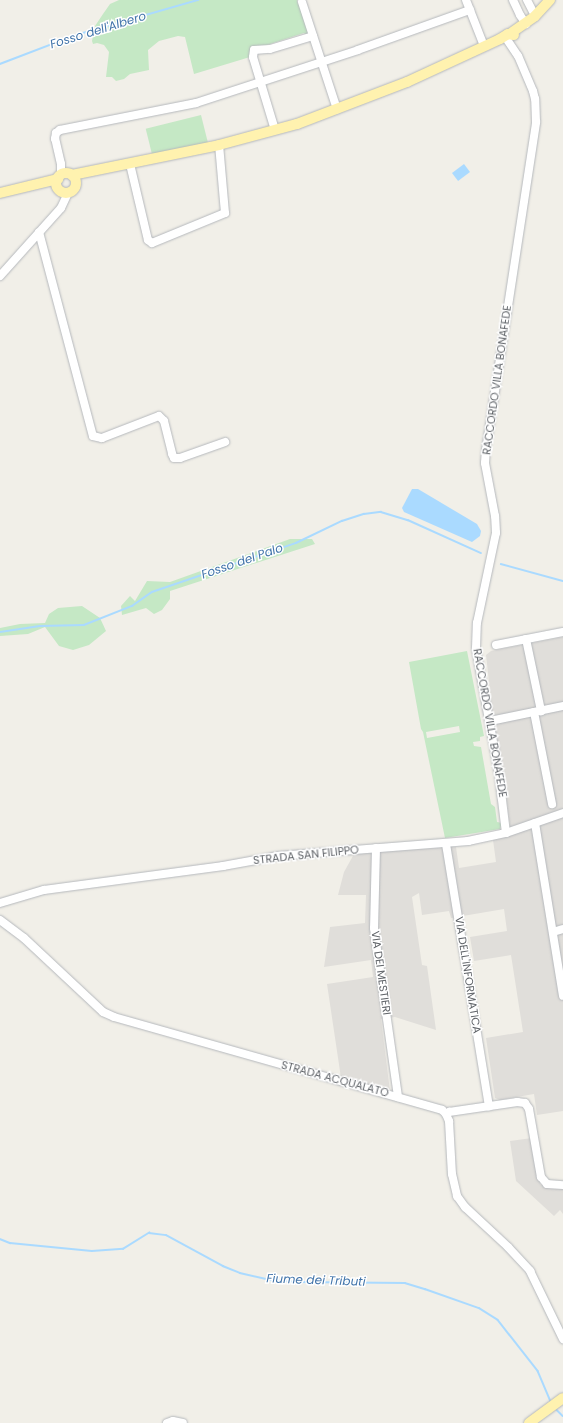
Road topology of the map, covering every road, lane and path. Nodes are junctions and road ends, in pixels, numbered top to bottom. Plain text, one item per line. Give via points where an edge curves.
1 (466, 0) edge
2 (513, 0) edge
3 (527, 0) edge
4 (550, 0) edge
5 (302, 2) dead end
6 (470, 10) junction
7 (535, 16) junction
8 (526, 24) junction
9 (313, 36) junction
10 (510, 37) junction
11 (484, 46) junction
12 (321, 62) junction
13 (262, 82) junction
14 (337, 109) junction
15 (276, 130) junction
16 (219, 145) junction
17 (130, 164) junction
18 (95, 172) junction
19 (63, 180) junction
20 (0, 193) edge
21 (39, 232) junction
22 (0, 276) edge
23 (225, 442) dead end
24 (563, 632) edge
25 (526, 639) junction
26 (496, 645) dead end
27 (563, 706) edge
28 (537, 712) junction
29 (490, 721) junction
30 (552, 804) dead end
31 (563, 813) edge
32 (535, 823) junction
33 (506, 833) junction
34 (446, 844) junction
35 (376, 848) junction
36 (0, 903) edge
37 (0, 920) edge
38 (563, 929) edge
39 (553, 932) junction
40 (563, 996) edge
41 (398, 1097) junction
42 (489, 1106) junction
43 (446, 1114) junction
44 (563, 1185) edge
45 (563, 1338) edge
46 (563, 1398) edge
47 (167, 1423) edge
48 (183, 1423) edge
49 (529, 1423) edge

1 - 6 street
2 - 8 street
3 - 7 street
4 - 7 main road
5 - 9 street
6 - 11 street
6 - 12 street
7 - 8 main road
8 - 10 main road
9 - 12 street
9 - 13 street via 270,50 254,50
10 - 11 main road
10 - 29 street, RACCORDO VILLA BONAFEDE via 534,95 536,122 485,463 496,533 477,623 476,648
11 - 14 main road via 407,82
12 - 13 street
12 - 14 street
13 - 15 street
13 - 19 street via 196,103 57,131 55,140
14 - 15 main road
15 - 16 main road
16 - 17 main road
16 - 17 street via 225,213 152,243 148,240
17 - 18 main road
18 - 19 main road
18 - 19 main road via 76,185 75,180
19 - 20 main road via 47,181
19 - 21 street via 61,208
21 - 22 street
21 - 23 street via 93,436 102,438 159,416 164,421 174,458
24 - 25 street
25 - 26 street
25 - 28 street
27 - 28 street
28 - 29 street
28 - 30 street
29 - 33 street, RACCORDO VILLA BONAFEDE
31 - 32 street, STRADA SAN FILIPPO
32 - 33 street, STRADA SAN FILIPPO
32 - 39 street
33 - 34 street, STRADA SAN FILIPPO
34 - 35 street, STRADA SAN FILIPPO
34 - 42 street, VIA DELL'INFORMATICA
35 - 36 street, STRADA SAN FILIPPO via 278,856 224,866 44,890
35 - 41 street, VIA DEI MESTIERI via 374,928
37 - 41 street, STRADA ACQUALATO via 12,927 108,1014 160,1031
38 - 39 street
39 - 40 street
41 - 43 street, STRADA ACQUALATO via 437,1107
42 - 43 street
42 - 44 street via 517,1102 528,1106 541,1177 547,1184
43 - 45 street via 450,1130 452,1174 457,1196 465,1208 530,1271
46 - 49 main road
47 - 48 street

